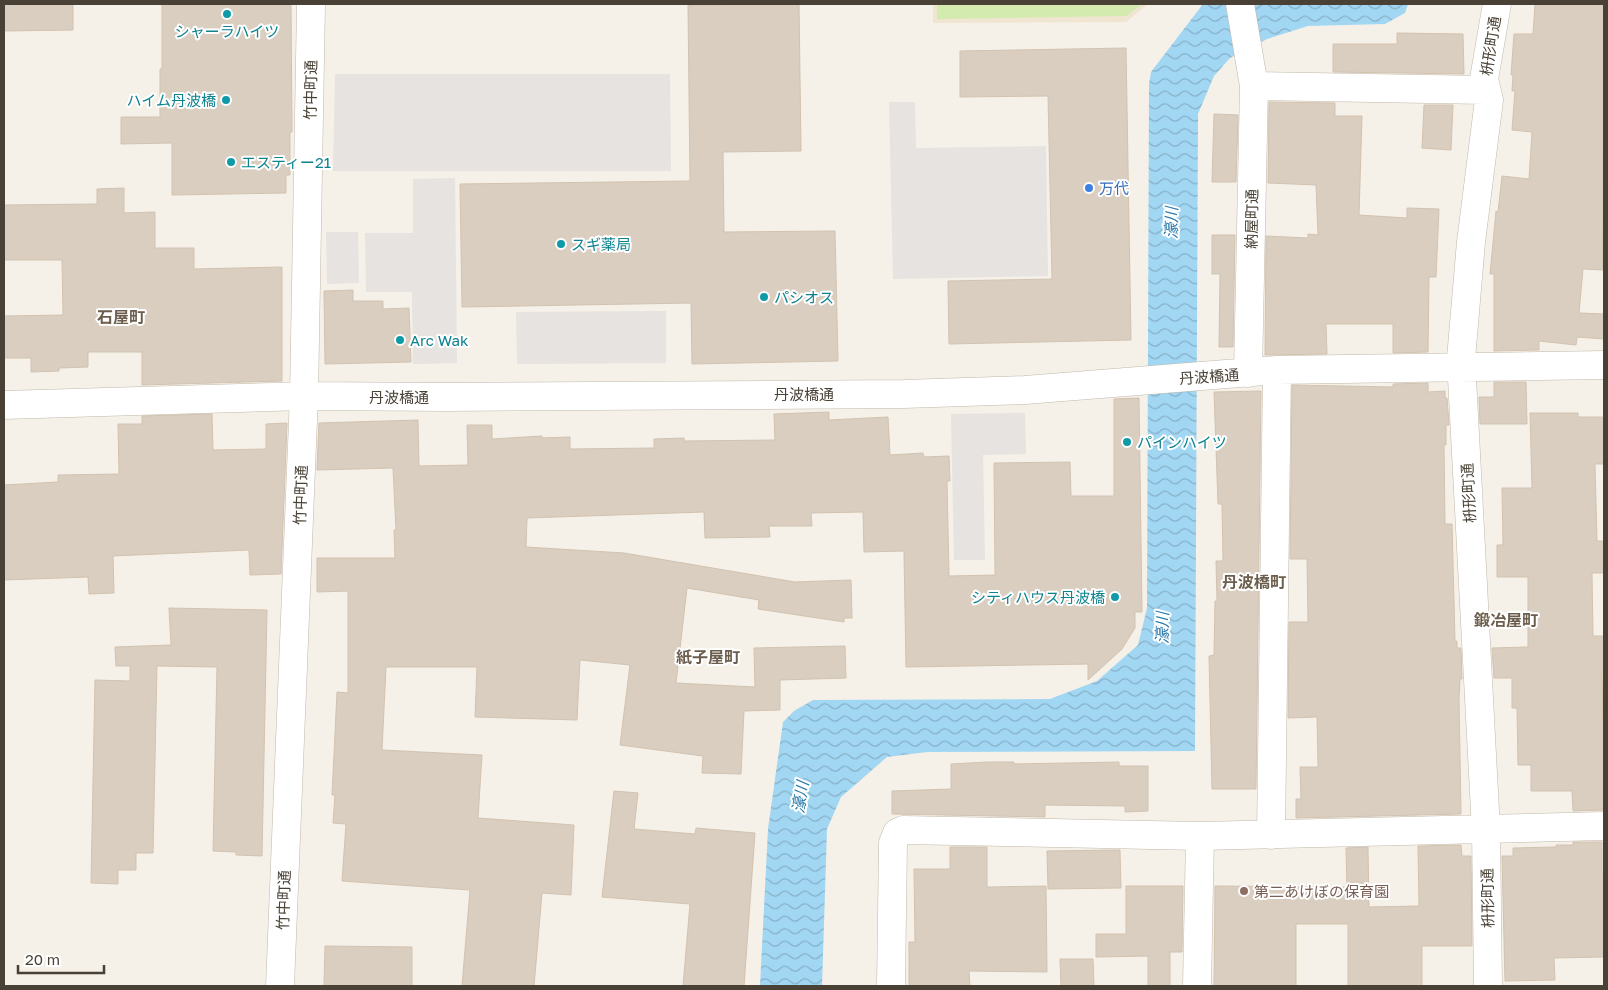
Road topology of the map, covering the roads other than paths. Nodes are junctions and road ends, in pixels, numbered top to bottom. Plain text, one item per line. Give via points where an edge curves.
1 (311, 4) edge
2 (1240, 4) edge
3 (1497, 4) edge
4 (1253, 75) junction
5 (1486, 90) junction
6 (1461, 366) junction
7 (1604, 366) edge
8 (1277, 370) junction
9 (1248, 373) junction
10 (304, 396) junction
11 (4, 405) edge
12 (1604, 826) edge
13 (1486, 830) junction
14 (1271, 835) junction
15 (1200, 836) junction
16 (280, 986) edge
17 (891, 986) edge
18 (1197, 986) edge
19 (1488, 986) edge

1 - 10 street, 竹中町通
2 - 4 street, 納屋町通
3 - 5 street, 枡形町通 via 1484,79
4 - 5 street
4 - 9 street, 納屋町通
5 - 6 street, 枡形町通 via 1489,100 1470,242
6 - 7 street, 丹波橋通
6 - 8 street, 丹波橋通
6 - 13 street, 枡形町通
8 - 9 street, 丹波橋通
8 - 14 street
9 - 10 street, 丹波橋通 via 1025,390 904,394
10 - 11 street, 丹波橋通
10 - 16 street, 竹中町通
12 - 13 street
13 - 14 street
13 - 19 street, 枡形町通
14 - 15 street
15 - 17 street via 903,830 897,833 893,843
15 - 18 street

